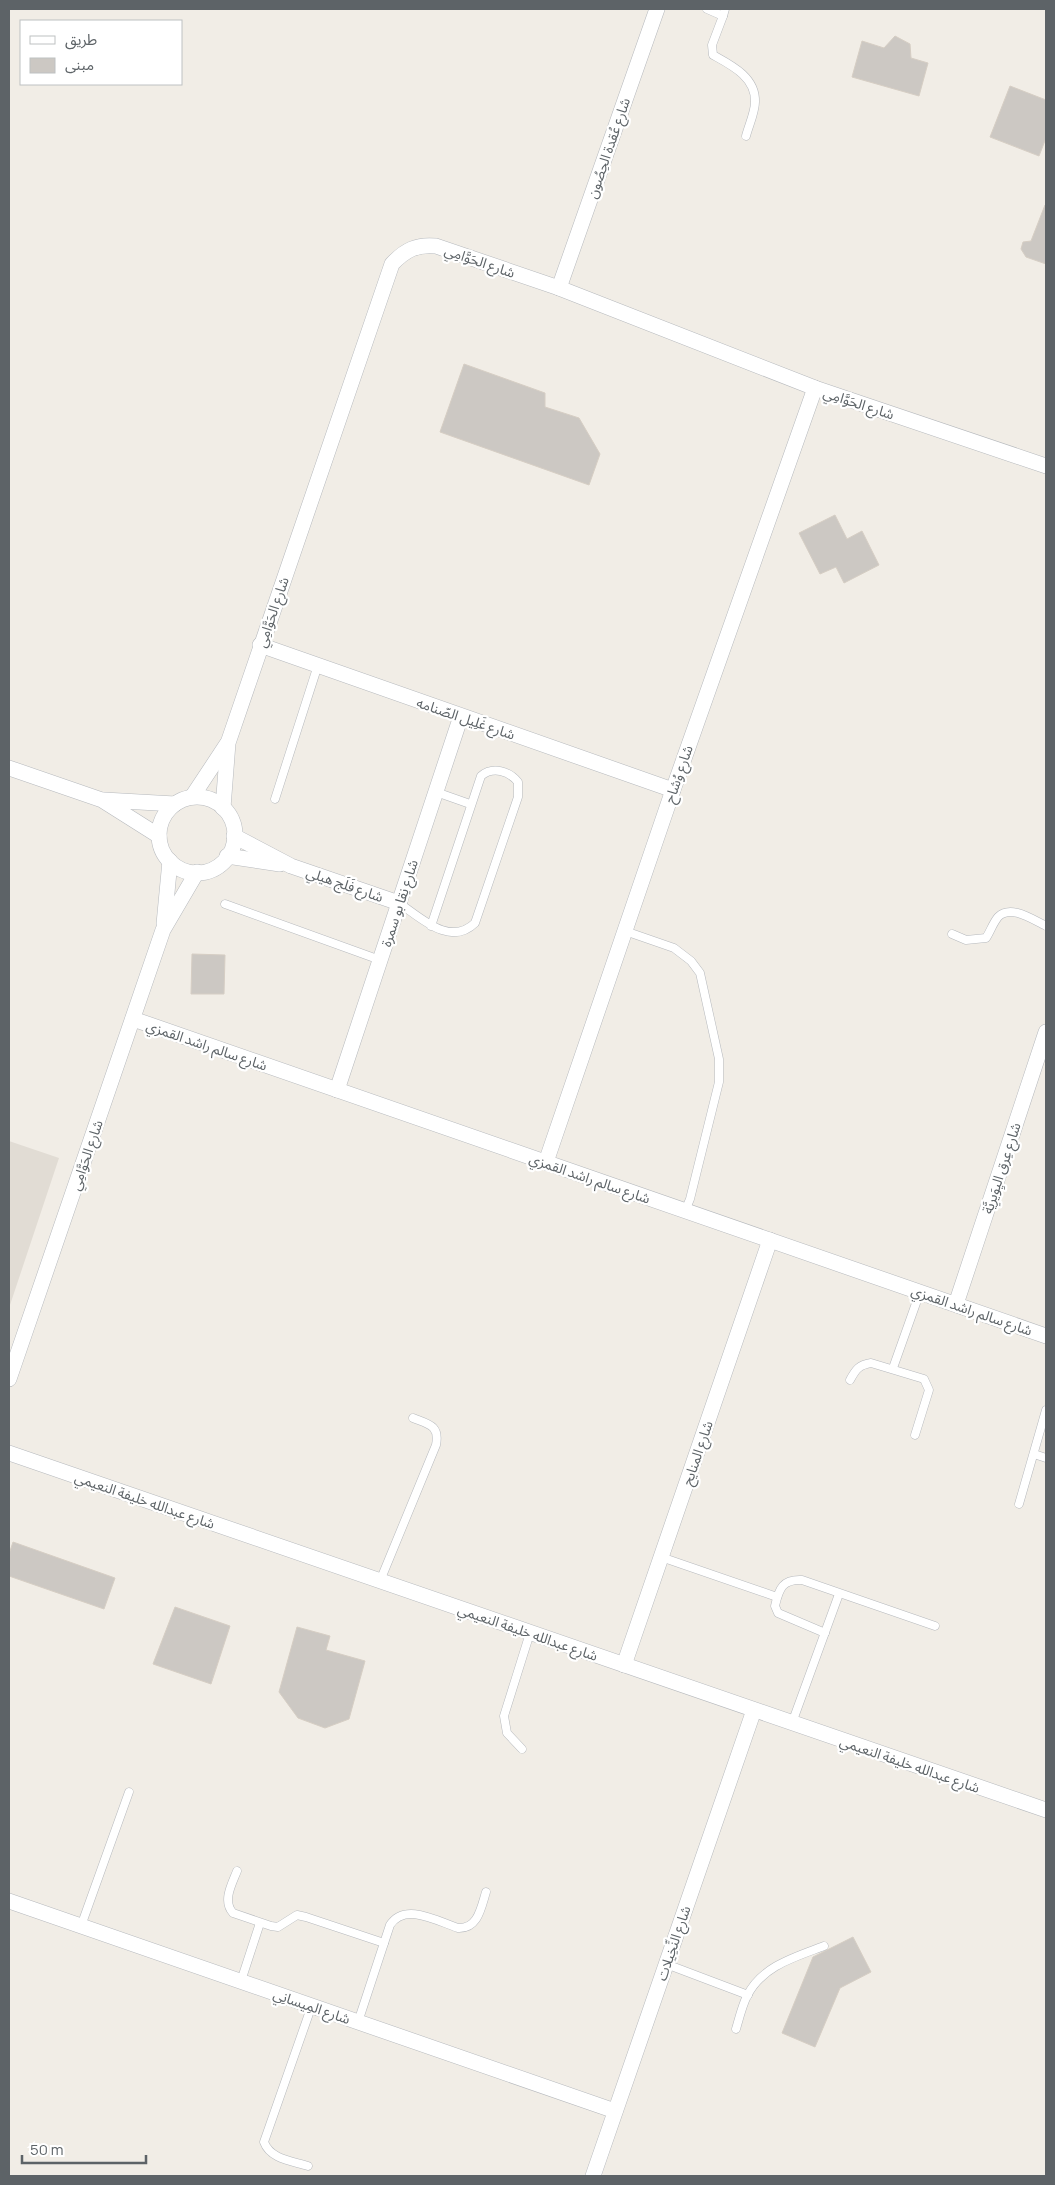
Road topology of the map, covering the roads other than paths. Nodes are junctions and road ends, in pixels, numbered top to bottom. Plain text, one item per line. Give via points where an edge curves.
1 (656, 9) edge
2 (707, 9) edge
3 (724, 12) edge
4 (746, 136) dead end
5 (559, 288) junction
6 (815, 388) junction
7 (1046, 466) edge
8 (260, 645) junction
9 (318, 665) junction
10 (461, 716) junction
11 (228, 742) junction
12 (9, 768) edge
13 (673, 790) junction
14 (436, 792) junction
15 (192, 797) junction
16 (275, 799) dead end
17 (102, 800) junction
18 (174, 804) junction
19 (470, 804) junction
20 (223, 808) junction
21 (159, 836) junction
22 (234, 836) junction
23 (227, 856) junction
24 (170, 861) junction
25 (291, 866) junction
26 (197, 872) junction
27 (399, 903) junction
28 (225, 904) dead end
29 (431, 926) junction
30 (1046, 926) edge
31 (163, 930) junction
32 (625, 931) junction
33 (952, 934) dead end
34 (380, 960) junction
35 (133, 1019) junction
36 (1046, 1032) edge
37 (1042, 1060) edge
38 (337, 1090) junction
39 (546, 1162) junction
40 (685, 1211) junction
41 (770, 1240) junction
42 (920, 1292) junction
43 (956, 1304) junction
44 (1046, 1336) edge
45 (892, 1368) junction
46 (9, 1379) edge
47 (850, 1380) dead end
48 (1046, 1410) edge
49 (413, 1418) dead end
50 (915, 1436) dead end
51 (9, 1453) edge
52 (1034, 1454) junction
53 (1046, 1458) edge
54 (1019, 1504) dead end
55 (661, 1557) junction
56 (380, 1581) junction
57 (839, 1594) junction
58 (777, 1597) junction
59 (935, 1626) dead end
60 (826, 1632) junction
61 (530, 1633) junction
62 (624, 1665) junction
63 (754, 1710) junction
64 (792, 1723) junction
65 (522, 1750) dead end
66 (129, 1792) dead end
67 (1046, 1810) edge
68 (237, 1871) dead end
69 (486, 1892) dead end
70 (9, 1901) edge
71 (260, 1923) junction
72 (81, 1926) junction
73 (384, 1943) junction
74 (824, 1946) dead end
75 (666, 1964) junction
76 (241, 1981) junction
77 (748, 1995) junction
78 (312, 2005) junction
79 (358, 2022) junction
80 (736, 2029) dead end
81 (615, 2111) junction
82 (308, 2166) dead end
83 (593, 2176) edge

1 - 5 street, شارع عُقدة الحِصُون
2 - 3 lane
3 - 4 lane via 712,45 713,55 738,70 754,86 756,103
5 - 6 street, شارع الحَوَّامِي
5 - 8 street, شارع الحَوَّامِي via 436,246 415,247 392,264
6 - 7 street, شارع الحَوَّامِي
6 - 13 street, شارع وُشاح
8 - 9 street, شارع غَلِيل الصّنامه
8 - 11 street, شارع الحَوَّامِي
9 - 10 street, شارع غَلِيل الصّنامه
9 - 16 lane
10 - 13 street, شارع غَلِيل الصّنامه
10 - 14 street, شارع نِقا بو سمرة
11 - 15 street, شارع الحَوَّامِي
11 - 20 street, شارع الحَوَّامِي
12 - 17 street
13 - 32 street, شارع وُشاح
14 - 19 lane
14 - 27 street, شارع نِقا بو سمرة
15 - 18 street
15 - 20 street via 214,801
17 - 18 street
17 - 21 street
18 - 21 street via 163,818
19 - 29 lane
19 - 29 lane via 486,771 495,770 513,776 518,782 518,797 475,923 458,933
20 - 22 street via 232,820
21 - 24 street via 164,854
22 - 23 street
22 - 25 street, شارع فَلَج هيلي
23 - 25 street, شارع فَلَج هيلي
23 - 26 street via 214,868
24 - 26 street via 182,870
24 - 31 street, شارع الحَوَّامِي
25 - 27 street, شارع فَلَج هيلي
26 - 31 street, شارع الحَوَّامِي
27 - 29 lane
27 - 34 street, شارع نِقا بو سمرة
28 - 34 lane
30 - 33 lane via 1014,912 1004,913 997,919 986,938 966,940
31 - 35 street, شارع الحَوَّامِي
32 - 39 street, شارع وُشاح
32 - 40 lane via 674,948 700,973 718,1059 718,1082
34 - 38 street, شارع نِقا بو سمرة
35 - 38 street, شارع سالم راشد القمزي
35 - 46 street, شارع الحَوَّامِي
36 - 37 street, شارع عِرق اليِوَيرِيَّة
37 - 43 street, شارع عِرق اليِوَيرِيَّة
38 - 39 street, شارع سالم راشد القمزي
39 - 40 street, شارع سالم راشد القمزي
40 - 41 street, شارع سالم راشد القمزي
41 - 42 street, شارع سالم راشد القمزي
41 - 55 street, شارع المنايح
42 - 43 street, شارع سالم راشد القمزي
42 - 45 lane
43 - 44 street, شارع سالم راشد القمزي
45 - 47 lane via 862,1364
45 - 50 lane via 927,1383 929,1390
48 - 52 lane
49 - 56 lane via 430,1424 438,1437
51 - 56 street, شارع عبدالله خليفة النعيمي
52 - 53 lane
52 - 54 lane
55 - 58 lane
55 - 62 street, شارع المنايح
56 - 61 street, شارع عبدالله خليفة النعيمي
57 - 58 lane via 791,1579 783,1585
57 - 59 lane
57 - 60 lane
58 - 60 lane via 775,1606 778,1613
60 - 64 lane
61 - 62 street, شارع عبدالله خليفة النعيمي
61 - 65 lane via 504,1716 507,1733
62 - 63 street, شارع عبدالله خليفة النعيمي
63 - 64 street, شارع عبدالله خليفة النعيمي
63 - 75 street, شارع النِّخِيلات
64 - 67 street, شارع عبدالله خليفة النعيمي
66 - 72 lane
68 - 71 lane via 229,1894 229,1909
69 - 73 lane via 477,1918 466,1928 416,1914 404,1914 395,1917
70 - 72 street, شارع المِيسانِي
71 - 73 lane via 278,1927 297,1915
71 - 76 lane
72 - 76 street, شارع المِيسانِي
73 - 79 lane
74 - 77 lane via 775,1966 763,1975
75 - 77 lane
75 - 81 street, شارع النِّخِيلات
76 - 78 street, شارع المِيسانِي
77 - 80 lane
78 - 79 street, شارع المِيسانِي
78 - 82 lane via 264,2142 272,2154
79 - 81 street, شارع المِيسانِي
81 - 83 street, شارع النِّخِيلات

